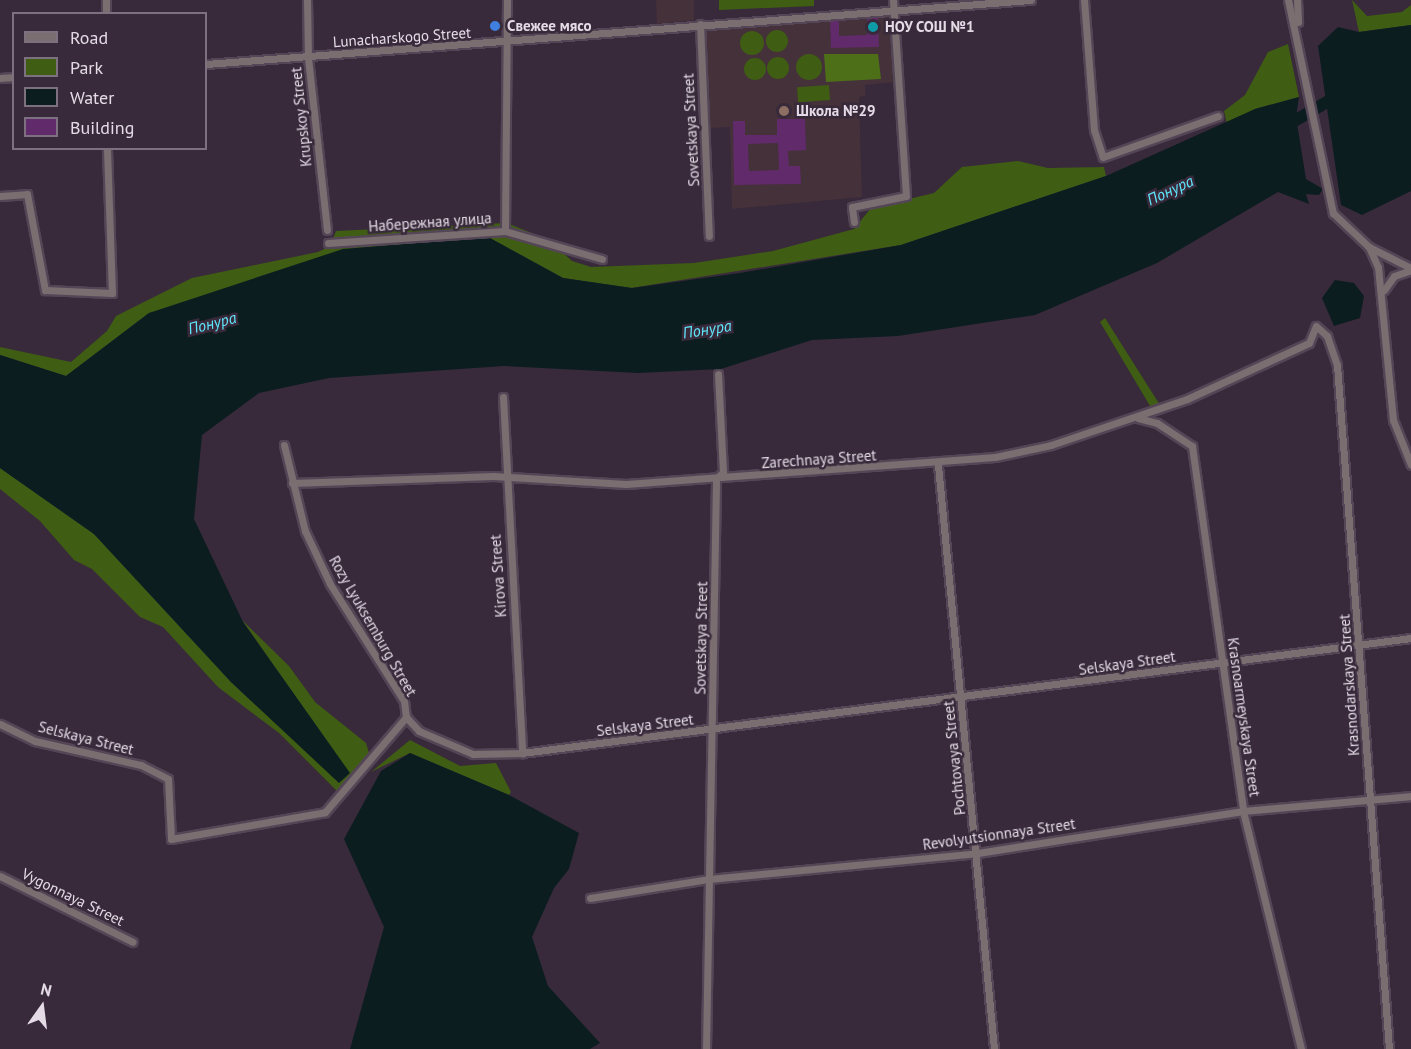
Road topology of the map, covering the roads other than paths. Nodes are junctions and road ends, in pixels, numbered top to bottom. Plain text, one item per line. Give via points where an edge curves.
1 (307, 0) edge
2 (507, 0) edge
3 (892, 0) edge
4 (1031, 0) edge
5 (1084, 0) edge
6 (1288, 0) edge
7 (1297, 0) edge
8 (893, 10) junction
9 (700, 24) junction
10 (1298, 31) junction
11 (506, 43) junction
12 (308, 58) junction
13 (207, 64) edge
14 (1218, 116) dead end
15 (107, 150) edge
16 (0, 196) edge
17 (854, 222) dead end
18 (327, 230) dead end
19 (505, 231) junction
20 (709, 236) dead end
21 (328, 243) dead end
22 (1369, 247) junction
23 (602, 259) dead end
24 (1411, 269) edge
25 (1384, 290) junction
26 (1316, 326) joint
27 (718, 374) dead end
28 (503, 397) dead end
29 (1138, 418) junction
30 (284, 445) dead end
31 (1408, 455) edge
32 (938, 465) junction
33 (1411, 465) edge
34 (716, 479) junction
35 (505, 480) junction
36 (292, 483) junction
37 (1411, 638) edge
38 (1359, 645) junction
39 (1223, 663) junction
40 (961, 700) junction
41 (406, 717) junction
42 (0, 724) edge
43 (714, 730) junction
44 (522, 753) junction
45 (1411, 796) edge
46 (1370, 798) junction
47 (1243, 811) junction
48 (978, 853) junction
49 (0, 876) edge
50 (709, 879) junction
51 (590, 898) dead end
52 (134, 942) dead end
53 (706, 1049) edge
54 (994, 1049) edge
55 (1301, 1049) edge
56 (1389, 1049) edge

1 - 12 street, Krupskoy Street
2 - 11 street
3 - 8 street
4 - 8 street, Lunacharskogo Street
5 - 14 street via 1094,130 1103,157
6 - 10 street
7 - 10 street
8 - 9 street, Lunacharskogo Street
8 - 17 street via 906,196 852,207
9 - 11 street, Lunacharskogo Street
9 - 20 street, Sovetskaya Street
10 - 22 street via 1333,213
11 - 12 street, Lunacharskogo Street
11 - 19 street
12 - 13 street, Lunacharskogo Street
12 - 18 street, Krupskoy Street
15 - 16 street via 112,293 45,290 27,194
19 - 21 street, Набережная улица
19 - 23 street, Набережная улица
22 - 24 street
22 - 25 street
24 - 25 street via 1394,276
25 - 31 street via 1393,420
26 - 29 street, Zarechnaya Street via 1309,343
26 - 38 street, Krasnodarskaya Street via 1327,336 1336,366
27 - 34 street, Sovetskaya Street via 723,472
28 - 35 street, Kirova Street
29 - 32 street, Zarechnaya Street via 1051,445
29 - 39 street, Krasnoarmeyskaya Street via 1157,423 1192,446
30 - 36 street, Rozy Lyuksemburg Street
31 - 33 street
32 - 34 street, Zarechnaya Street
32 - 40 street, Pochtovaya Street
34 - 35 street, Zarechnaya Street via 626,484
34 - 43 street, Sovetskaya Street
35 - 36 street, Zarechnaya Street
35 - 44 street, Kirova Street
36 - 41 street, Rozy Lyuksemburg Street via 305,531 330,584 404,701
37 - 38 street, Selskaya Street
38 - 39 street, Selskaya Street
38 - 46 street, Krasnodarskaya Street
39 - 40 street, Selskaya Street
39 - 47 street, Krasnoarmeyskaya Street
40 - 43 street, Selskaya Street
40 - 48 street, Pochtovaya Street
41 - 42 street, Selskaya Street via 325,812 171,839 168,779 141,765 35,741
41 - 44 street, Selskaya Street via 419,731 473,754
43 - 44 street, Selskaya Street
43 - 50 street, Sovetskaya Street
45 - 46 street, Revolyutsionnaya Street
46 - 47 street, Revolyutsionnaya Street
46 - 56 street, Krasnodarskaya Street
47 - 48 street, Revolyutsionnaya Street
47 - 55 street, Krasnoarmeyskaya Street
48 - 50 street, Revolyutsionnaya Street
48 - 54 street, Pochtovaya Street
49 - 52 street, Vygonnaya Street
50 - 51 street, Revolyutsionnaya Street
50 - 53 street, Sovetskaya Street

